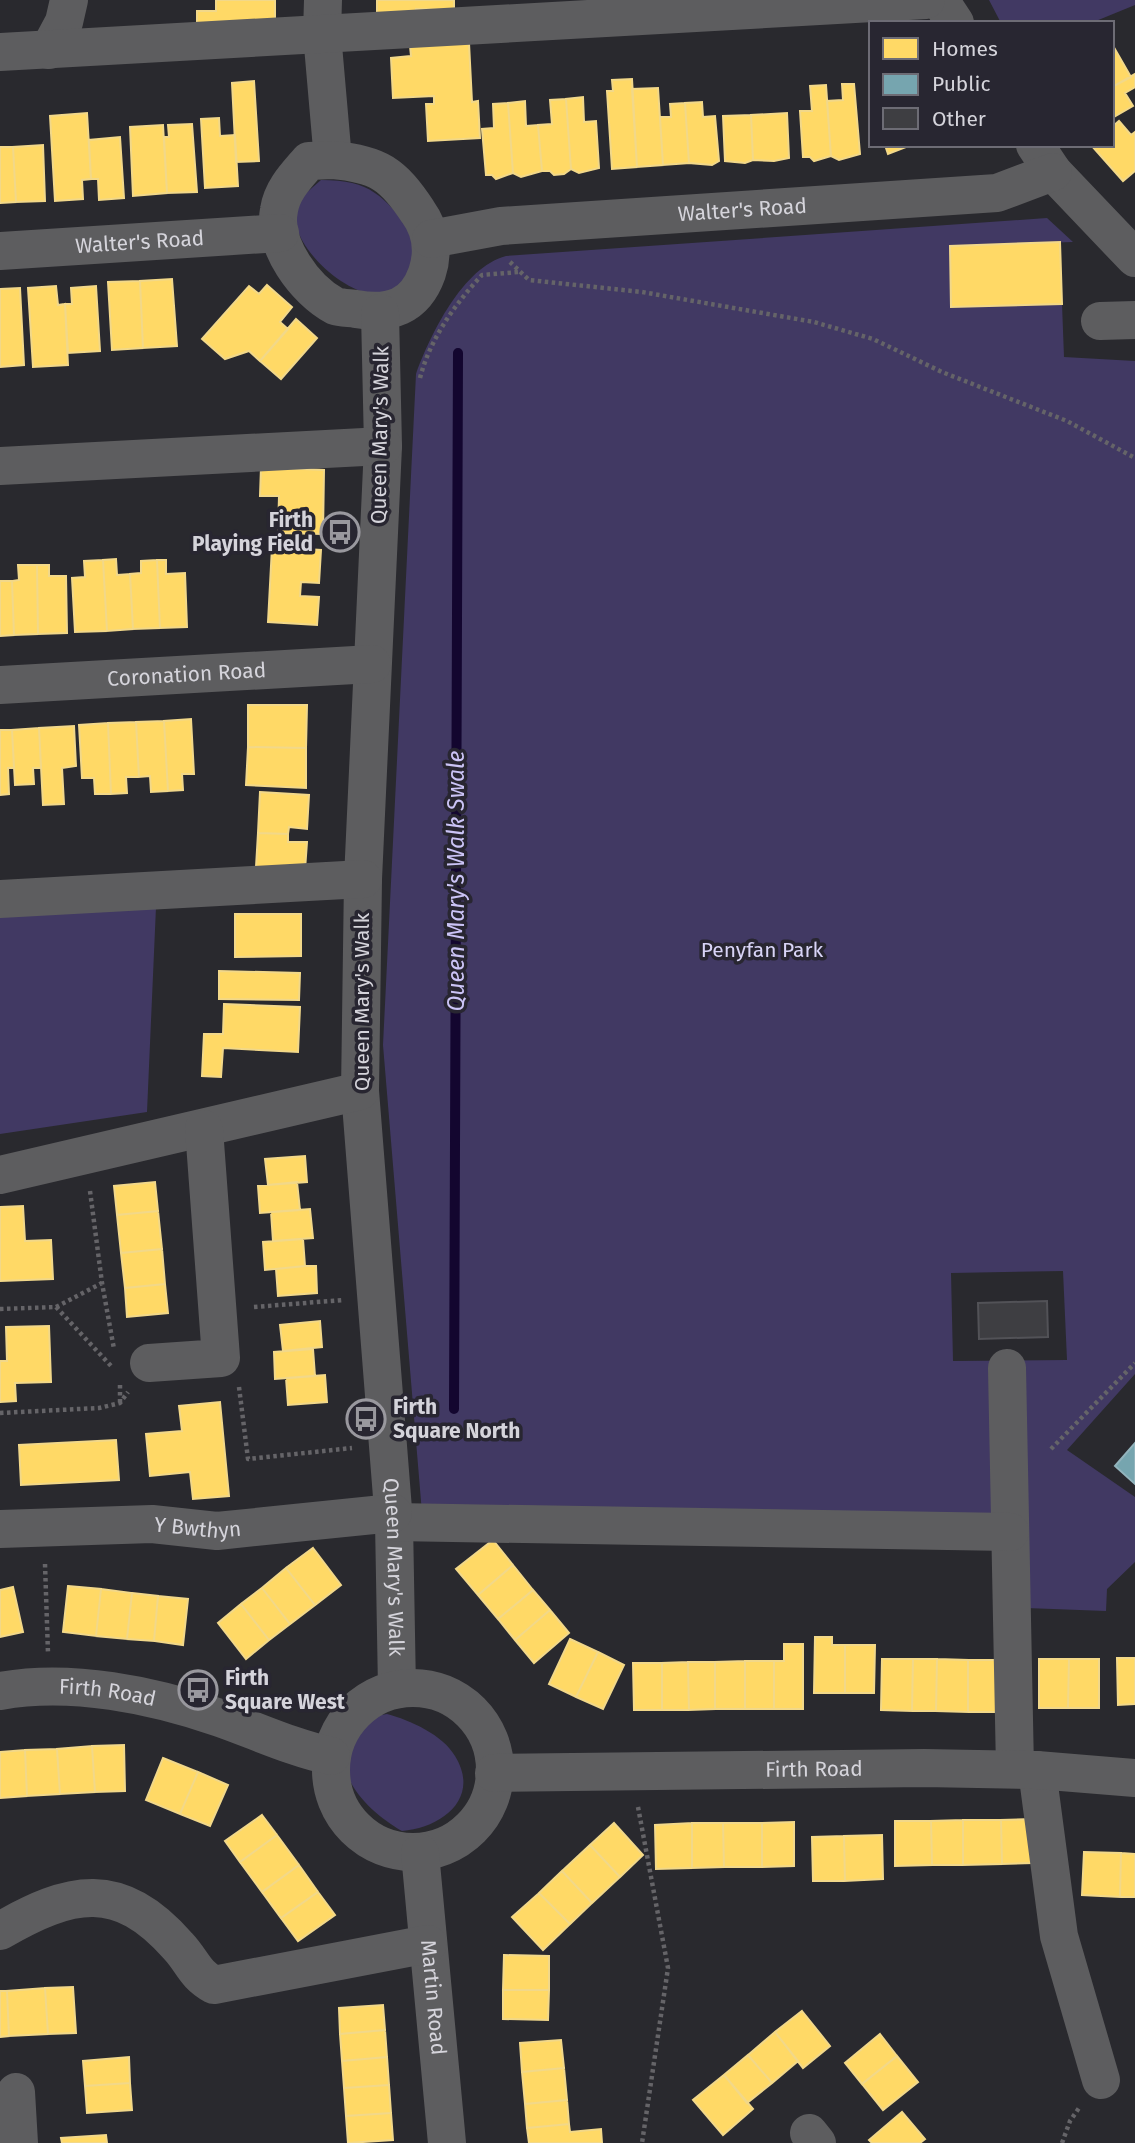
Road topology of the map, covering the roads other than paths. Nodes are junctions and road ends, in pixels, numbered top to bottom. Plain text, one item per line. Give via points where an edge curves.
1 (69, 0) edge
2 (926, 0) edge
3 (940, 0) edge
4 (613, 9) edge
5 (323, 17) edge
6 (954, 21) edge
7 (49, 50) junction
8 (0, 52) edge
9 (1044, 159) edge
10 (333, 160) junction
11 (280, 233) junction
12 (431, 239) junction
13 (0, 251) edge
14 (1135, 258) edge
15 (380, 313) junction
16 (383, 446) junction
17 (0, 466) edge
18 (372, 664) junction
19 (0, 685) edge
20 (363, 879) junction
21 (0, 899) edge
22 (360, 1091) junction
23 (204, 1129) junction
24 (0, 1175) edge
25 (1007, 1368) dead end
26 (135, 1369) road end
27 (393, 1517) junction
28 (0, 1529) edge
29 (1010, 1532) junction
30 (397, 1689) junction
31 (0, 1691) edge
32 (331, 1756) junction
33 (1026, 1770) junction
34 (494, 1773) junction
35 (1135, 1778) edge
36 (420, 1853) junction
37 (0, 1931) edge
38 (428, 1944) junction
39 (1101, 2080) dead end
40 (16, 2092) dead end
41 (19, 2143) edge
42 (447, 2143) edge

1 - 7 street via 64,22
2 - 4 street
3 - 6 street
4 - 5 street
5 - 7 street
5 - 10 street
7 - 8 street
9 - 12 street, Walter's Road via 997,193 502,226
9 - 14 street
10 - 11 street via 310,161 289,184 278,211
10 - 12 street via 384,171 406,194
11 - 13 street, Walter's Road
11 - 15 street via 290,260 317,291 337,306
12 - 15 street via 430,264 421,290
15 - 16 street, Queen Mary's Walk
16 - 17 street
16 - 18 street, Queen Mary's Walk
18 - 19 street, Coronation Road
18 - 20 street, Queen Mary's Walk
20 - 21 street
20 - 22 street, Queen Mary's Walk
22 - 23 street
22 - 27 street, Queen Mary's Walk
23 - 24 street
23 - 26 street via 222,1358
25 - 29 street
27 - 28 street, Y Bwthyn via 217,1531 152,1524
27 - 29 street, Y Bwthyn
27 - 30 street, Queen Mary's Walk
29 - 33 street
30 - 32 street via 374,1697 354,1712 339,1732
30 - 34 street via 424,1688 450,1696 471,1712 487,1733
31 - 32 street, Firth Road via 49,1688 150,1697
32 - 36 street via 334,1793 351,1826 394,1851
33 - 34 street, Firth Road
33 - 35 street, Firth Road
33 - 39 street via 1059,1936
34 - 36 street via 485,1810 468,1832 446,1846
36 - 38 street, Martin Road
37 - 38 street via 31,1913 75,1898 109,1898 145,1913 180,1947 200,1978 214,1985
38 - 42 street, Martin Road
40 - 41 street

